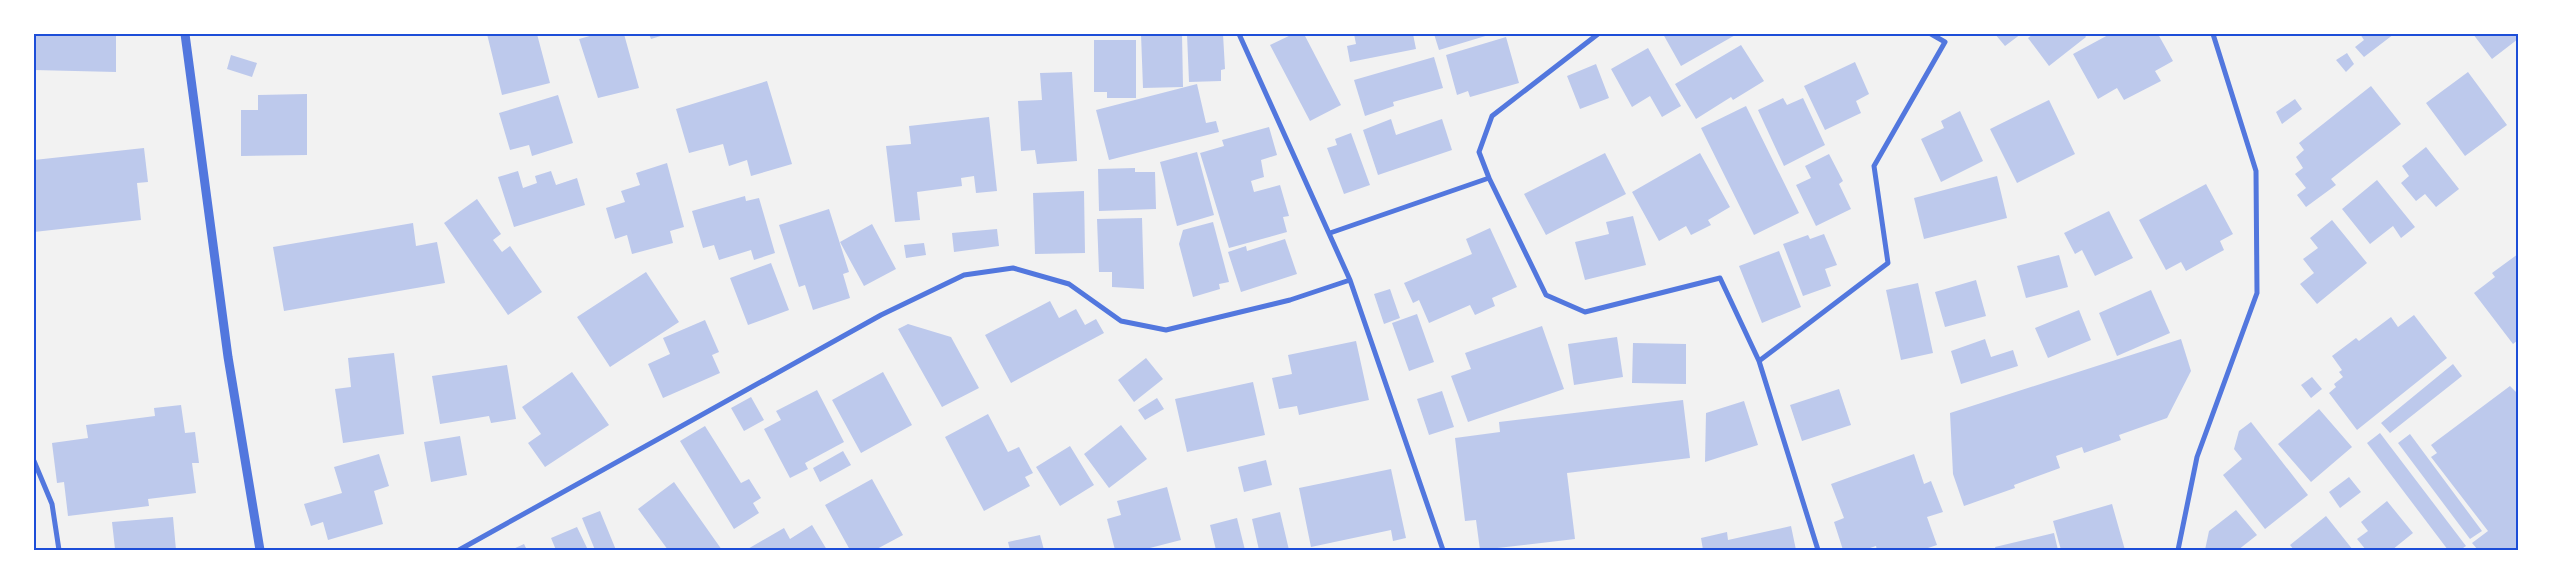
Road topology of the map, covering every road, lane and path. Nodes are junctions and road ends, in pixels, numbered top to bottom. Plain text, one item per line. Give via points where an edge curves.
1 (185, 34) edge
2 (1239, 34) edge
3 (1598, 34) edge
4 (1932, 34) edge
5 (2212, 34) edge
6 (1489, 178) junction
7 (1330, 233) junction
8 (1350, 280) junction
9 (1759, 361) junction
10 (34, 460) edge
11 (59, 550) edge
12 (260, 550) edge
13 (459, 550) edge
14 (1444, 550) edge
15 (1818, 550) edge
16 (2178, 550) edge

1 - 12 street via 228,357
2 - 7 street
3 - 6 street via 1492,116 1479,152
4 - 9 street via 1945,42 1874,166 1888,263
5 - 16 street via 2256,172 2257,294 2197,456
6 - 7 street
6 - 9 street via 1546,295 1585,312 1720,278
7 - 8 street
8 - 13 street via 1290,300 1166,330 1121,321 1069,284 1013,268 964,275 881,315
8 - 14 street
9 - 15 street
10 - 11 street via 52,504

